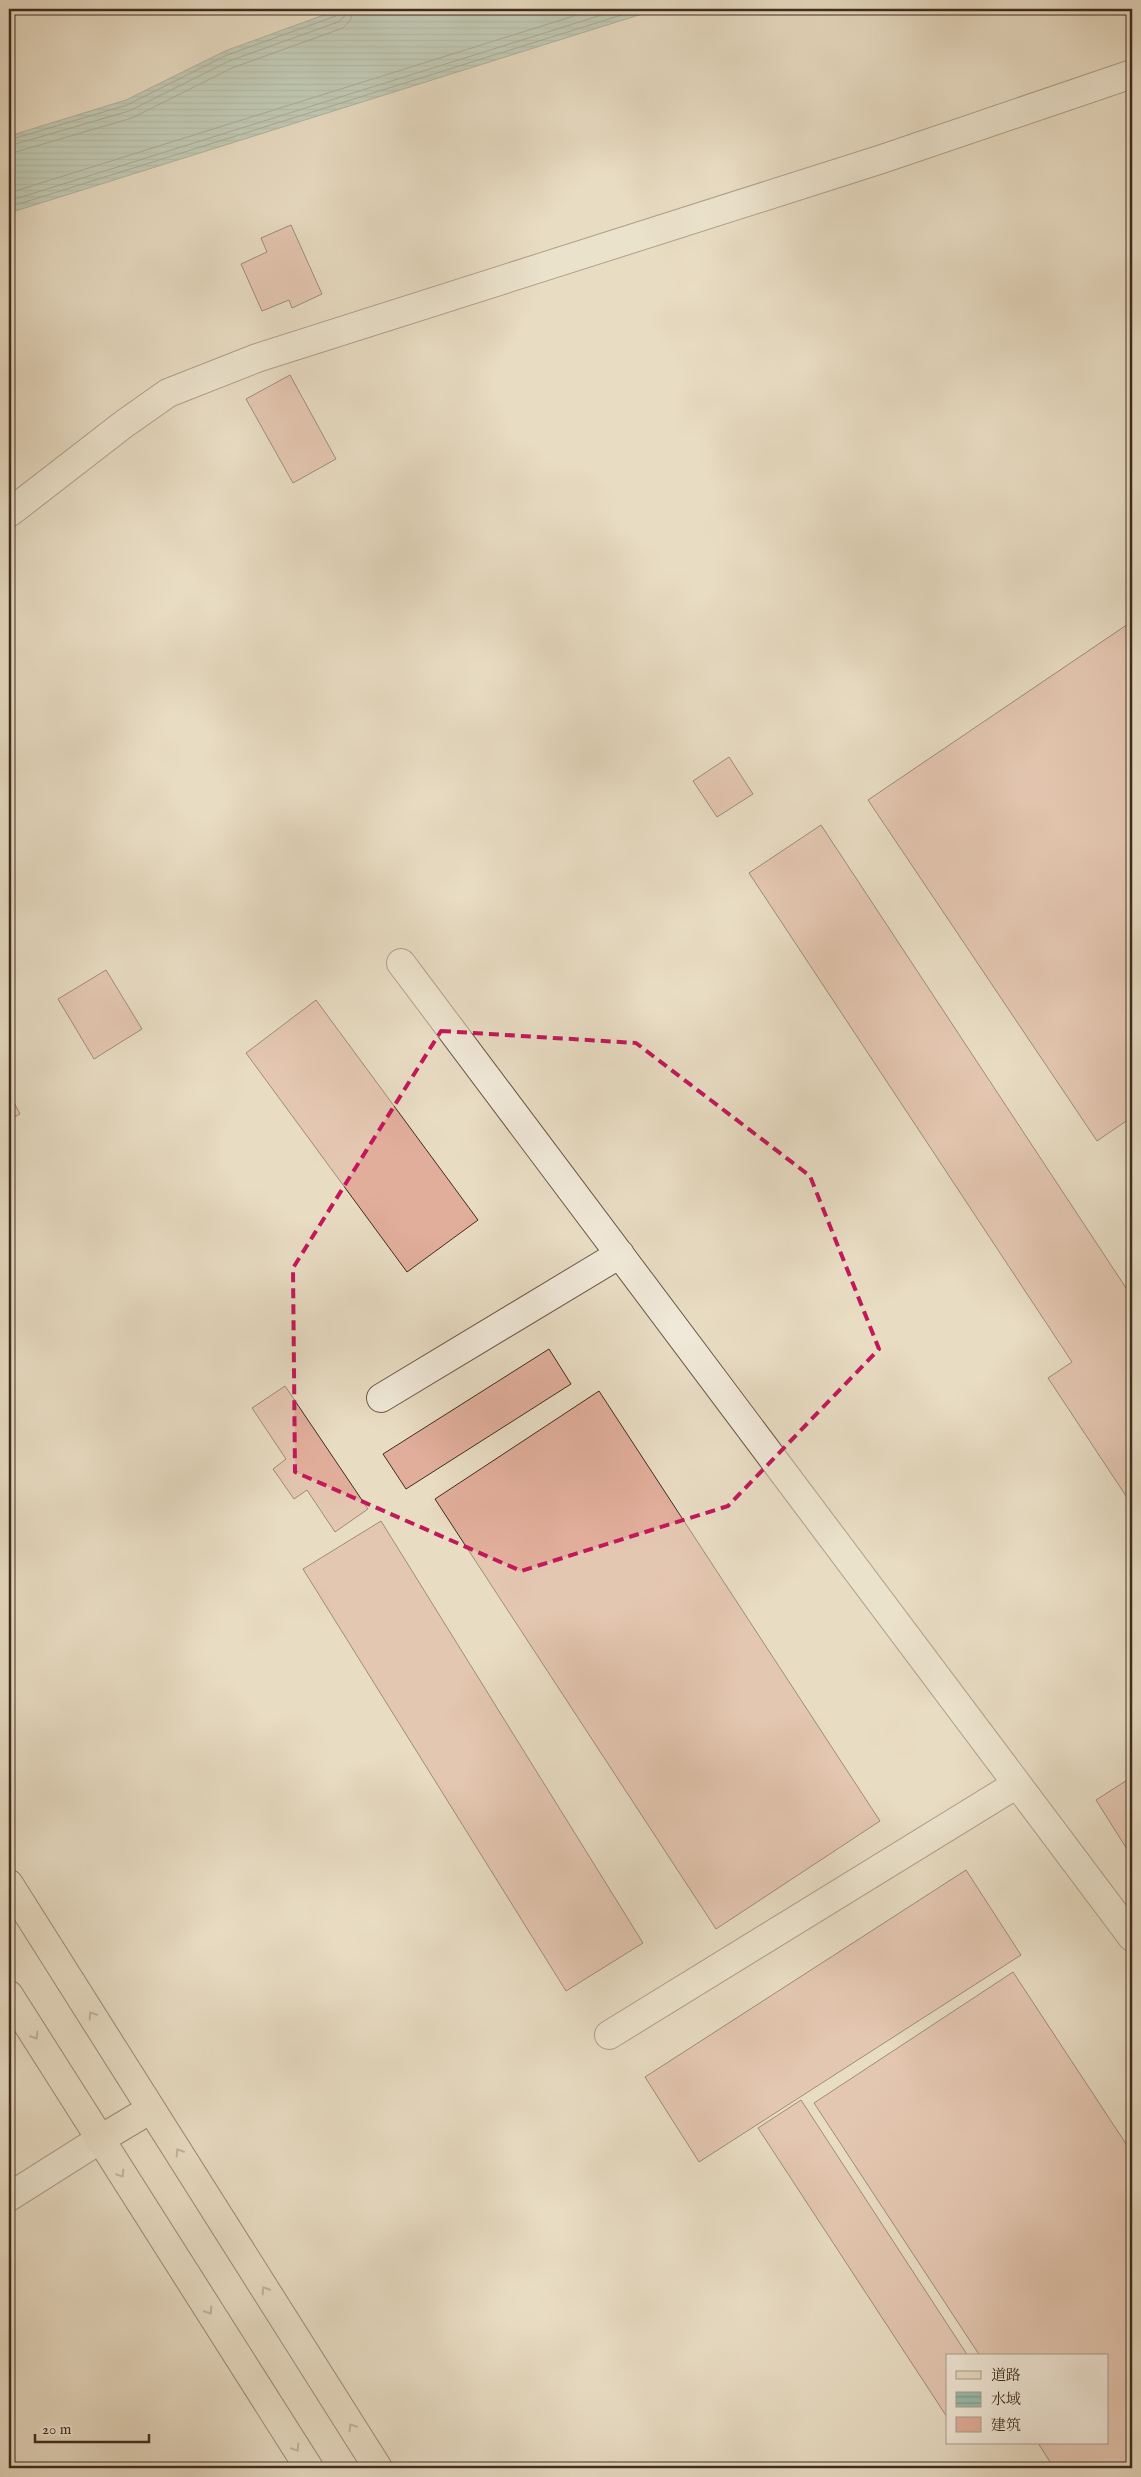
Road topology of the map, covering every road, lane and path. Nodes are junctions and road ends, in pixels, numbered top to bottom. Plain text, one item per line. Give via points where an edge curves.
1 (1132, 74) edge
2 (9, 512) edge
3 (401, 963) dead end
4 (620, 1254) junction
5 (381, 1398) dead end
6 (1017, 1784) junction
7 (9, 1884) edge
8 (1132, 1937) edge
9 (9, 1995) edge
10 (609, 2035) dead end
11 (151, 2109) junction
12 (100, 2140) junction
13 (9, 2197) edge
14 (309, 2468) edge
15 (378, 2468) edge

1 - 2 street via 882,160 257,358 168,393
3 - 4 street
4 - 5 street
4 - 6 street
6 - 8 street
6 - 10 street
11 -> 7 main road
9 -> 12 main road
11 - 12 main road
15 -> 11 main road
12 - 13 street
12 -> 14 main road

